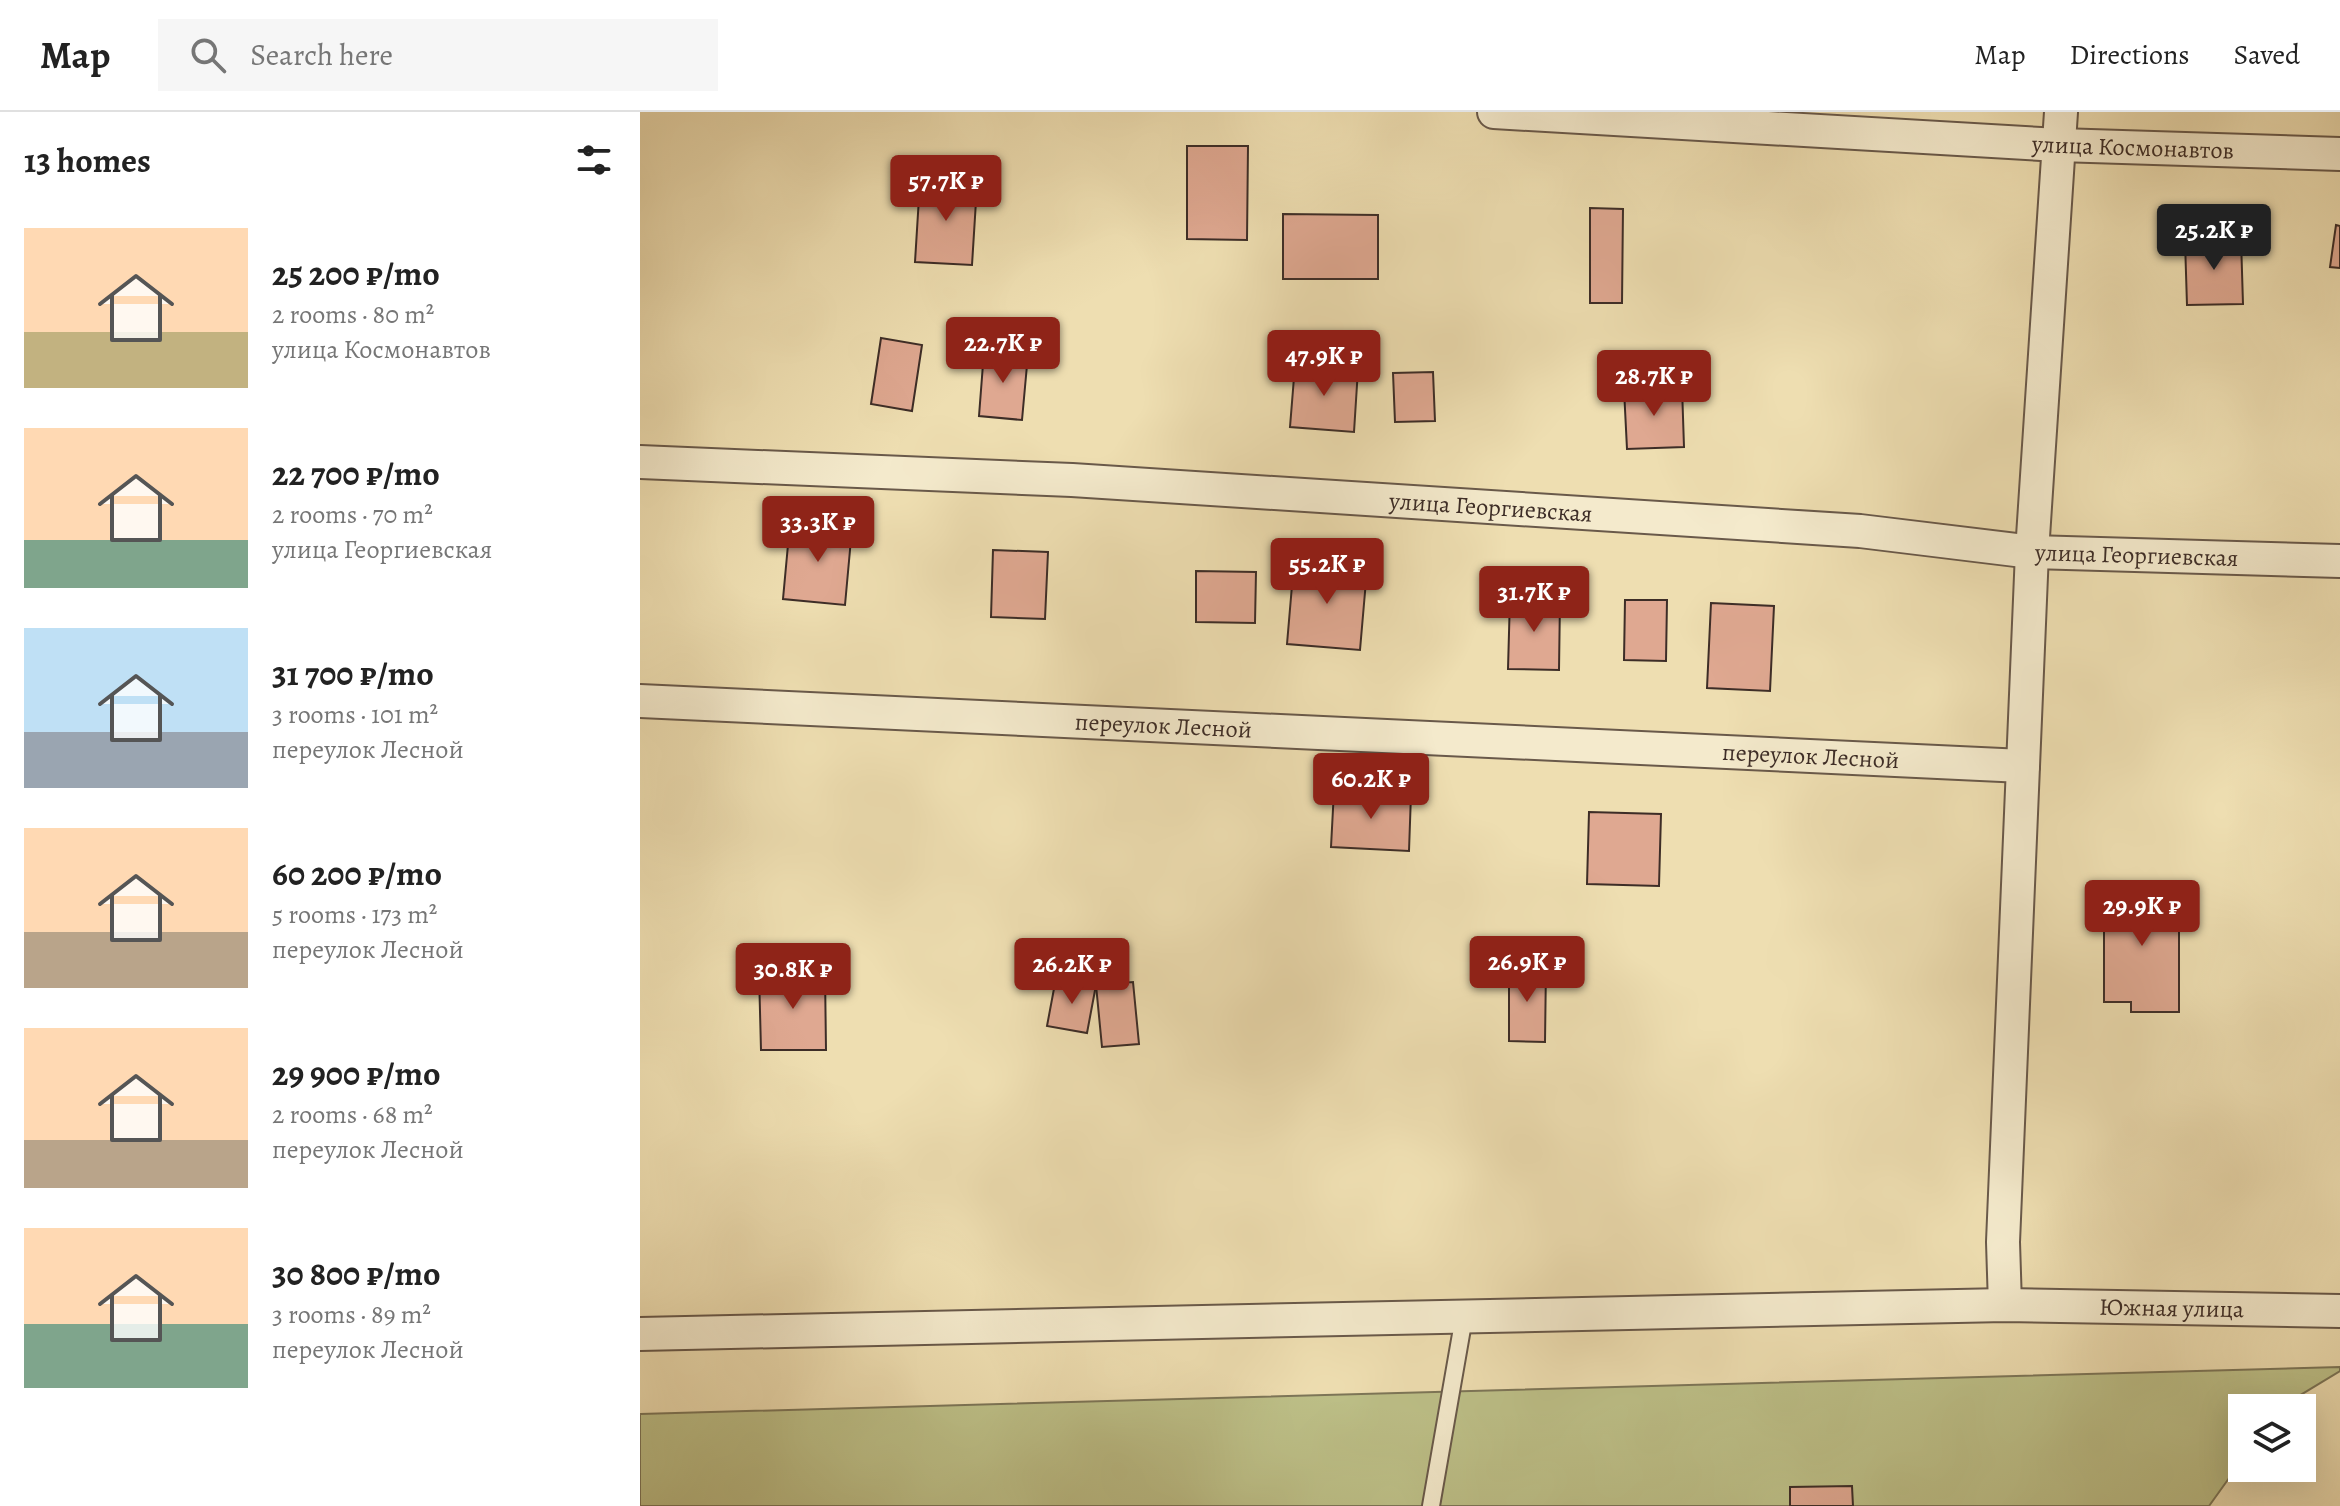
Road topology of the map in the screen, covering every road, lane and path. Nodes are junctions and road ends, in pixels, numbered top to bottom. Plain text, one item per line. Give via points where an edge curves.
1 (1494, 112) edge
2 (2061, 112) edge
3 (2059, 145) junction
4 (2340, 154) edge
5 (640, 462) edge
6 (2032, 552) junction
7 (2340, 561) edge
8 (640, 701) edge
9 (2023, 766) junction
10 (2005, 1305) junction
11 (2340, 1311) edge
12 (1464, 1317) junction
13 (640, 1334) edge
14 (1431, 1506) edge

1 - 3 street, улица Космонавтов
2 - 3 street
3 - 4 street, улица Космонавтов
3 - 6 street
5 - 6 street, улица Георгиевская via 1150,485 1860,531
6 - 7 street, улица Георгиевская
6 - 9 street
8 - 9 street, переулок Лесной
9 - 10 street via 2003,1242
10 - 11 street, Южная улица
10 - 12 street, Южная улица
12 - 13 street, Южная улица
12 - 14 lane

